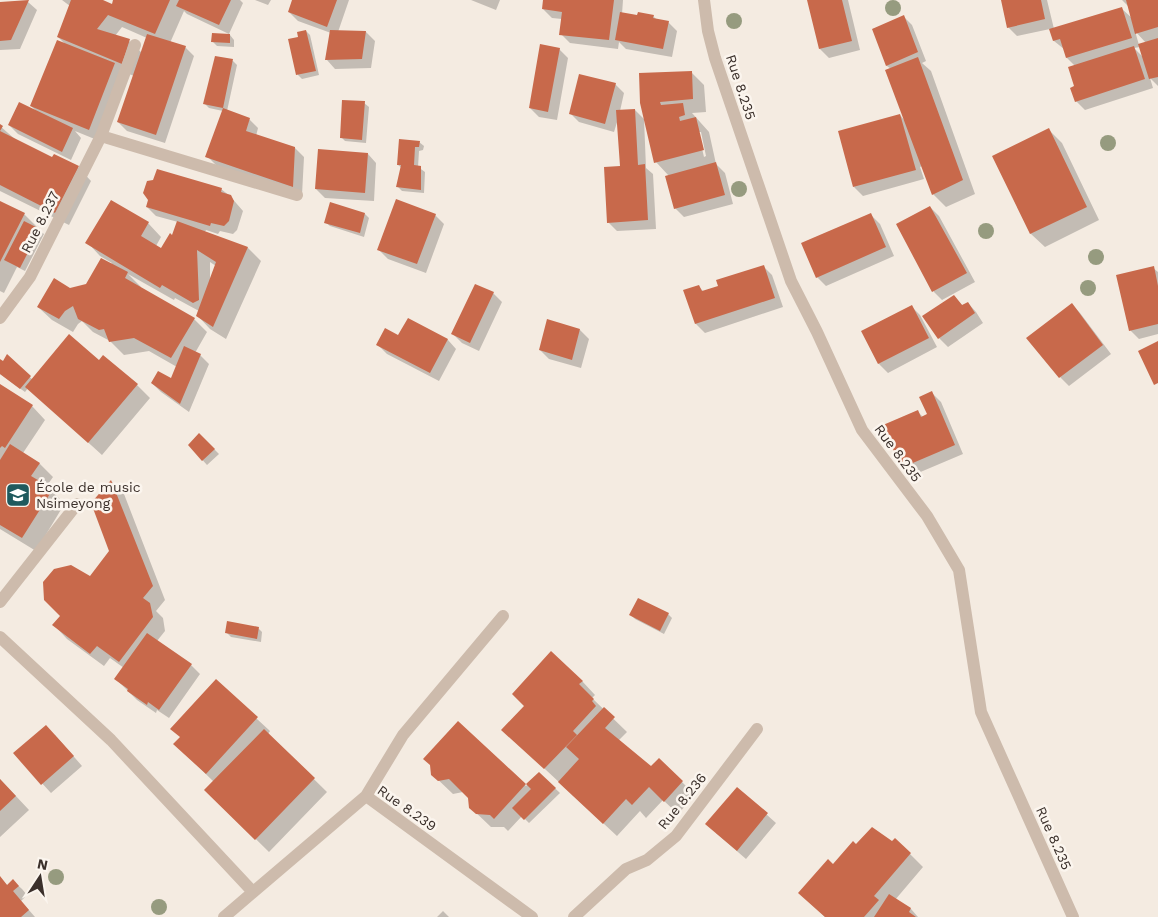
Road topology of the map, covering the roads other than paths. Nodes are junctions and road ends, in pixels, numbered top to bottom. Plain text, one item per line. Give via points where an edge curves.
1 (704, 0) edge
2 (135, 45) dead end
3 (101, 136) junction
4 (297, 195) dead end
5 (0, 318) edge
6 (77, 504) dead end
7 (0, 602) edge
8 (503, 616) dead end
9 (0, 637) edge
10 (757, 729) dead end
11 (366, 796) junction
12 (253, 892) junction
13 (224, 917) edge
14 (532, 917) edge
15 (574, 917) edge
16 (1073, 917) edge

1 - 16 street, Rue 8.235 via 715,58 791,281 862,430 927,516 959,570 981,712
2 - 3 street, Rue 8.237
3 - 4 street
3 - 5 street, Rue 8.237 via 30,277
6 - 7 street
8 - 11 street via 403,735
9 - 12 street via 111,740
10 - 15 street, Rue 8.236 via 676,836 647,860 626,869
11 - 12 street, Rue 8.239
11 - 14 street, Rue 8.239
12 - 13 street, Rue 8.239

